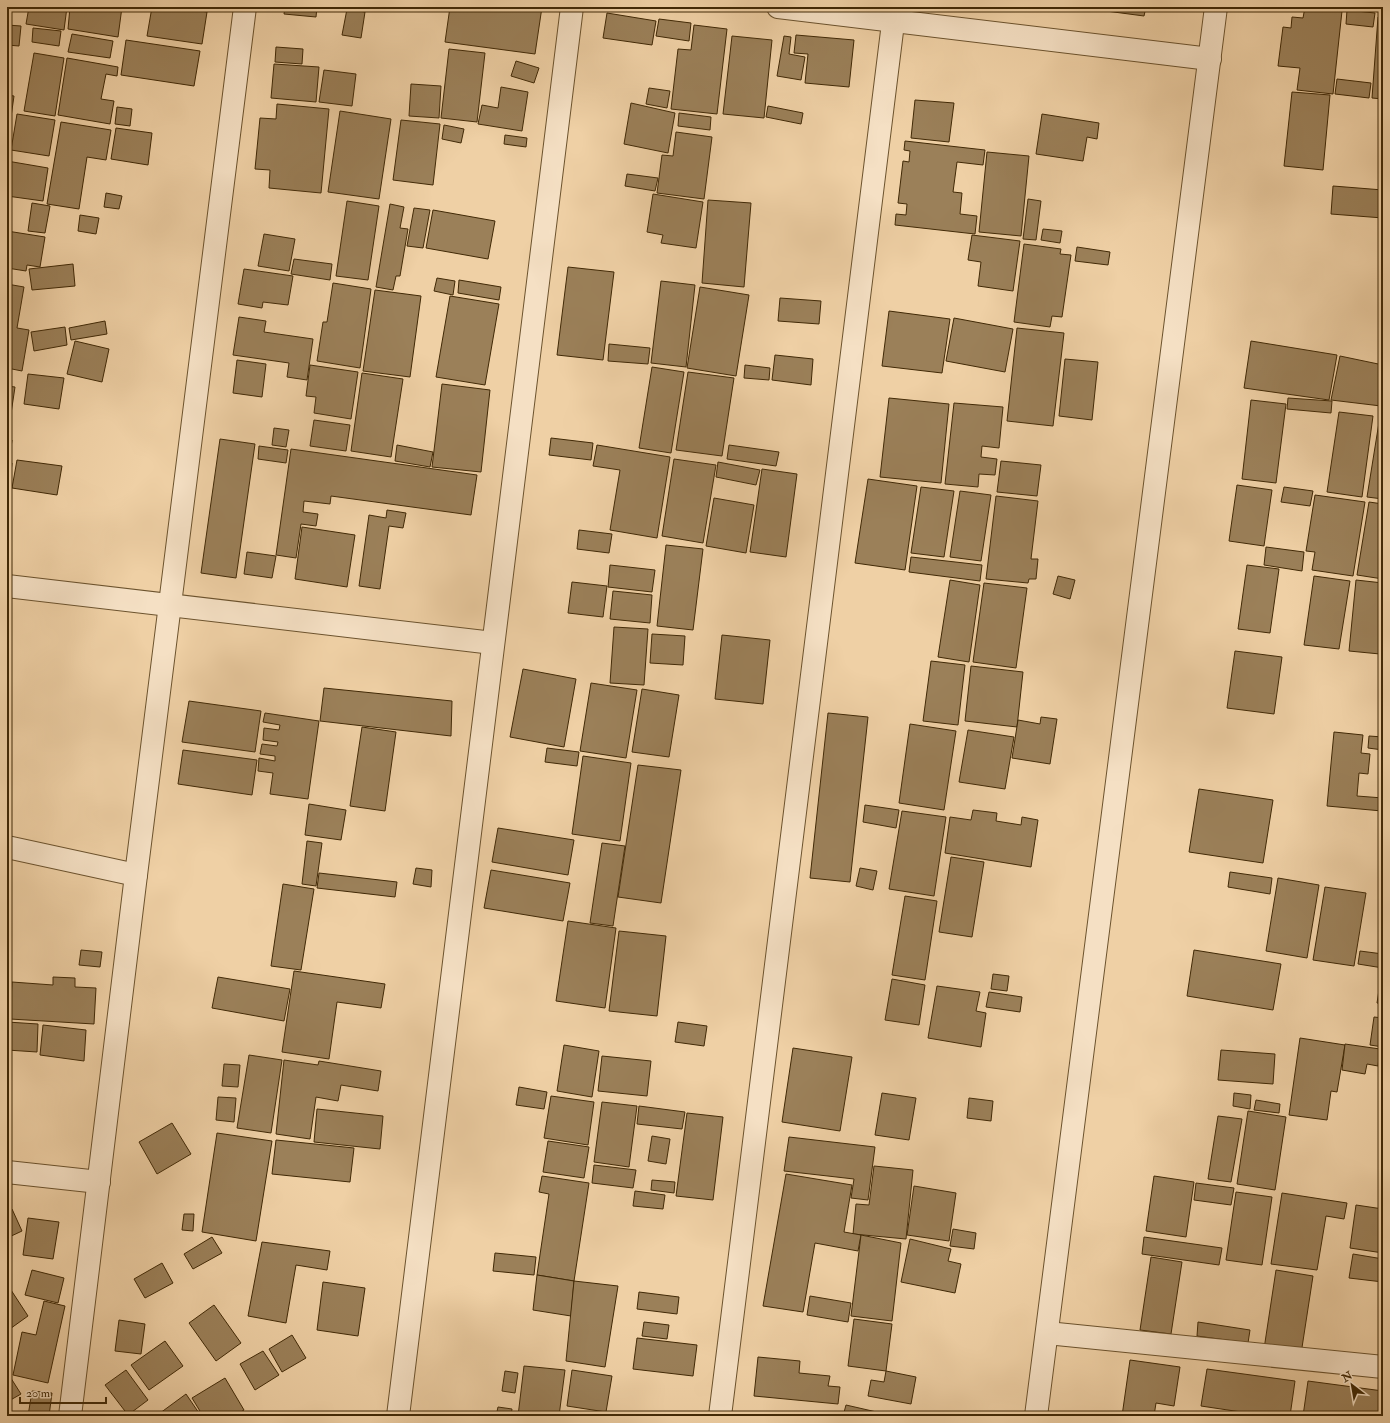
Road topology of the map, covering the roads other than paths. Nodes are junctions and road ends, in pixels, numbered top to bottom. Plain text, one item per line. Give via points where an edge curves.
1 (245, 7) edge
2 (572, 7) edge
3 (778, 7) edge
4 (1216, 7) edge
5 (894, 14) edge
6 (1210, 58) junction
7 (7, 586) edge
8 (171, 605) junction
9 (493, 643) junction
10 (7, 847) edge
11 (136, 875) junction
12 (7, 1172) edge
13 (99, 1182) junction
14 (1047, 1333) junction
15 (1383, 1367) edge
16 (70, 1416) edge
17 (398, 1416) edge
18 (720, 1416) edge
19 (1036, 1416) edge

1 - 8 street
2 - 9 street
3 - 5 street
4 - 6 street
5 - 6 street
5 - 18 street
6 - 14 street
7 - 8 street
8 - 9 street
8 - 11 street
9 - 17 street
10 - 11 street
11 - 13 street
12 - 13 street
13 - 16 street
14 - 15 street
14 - 19 street

